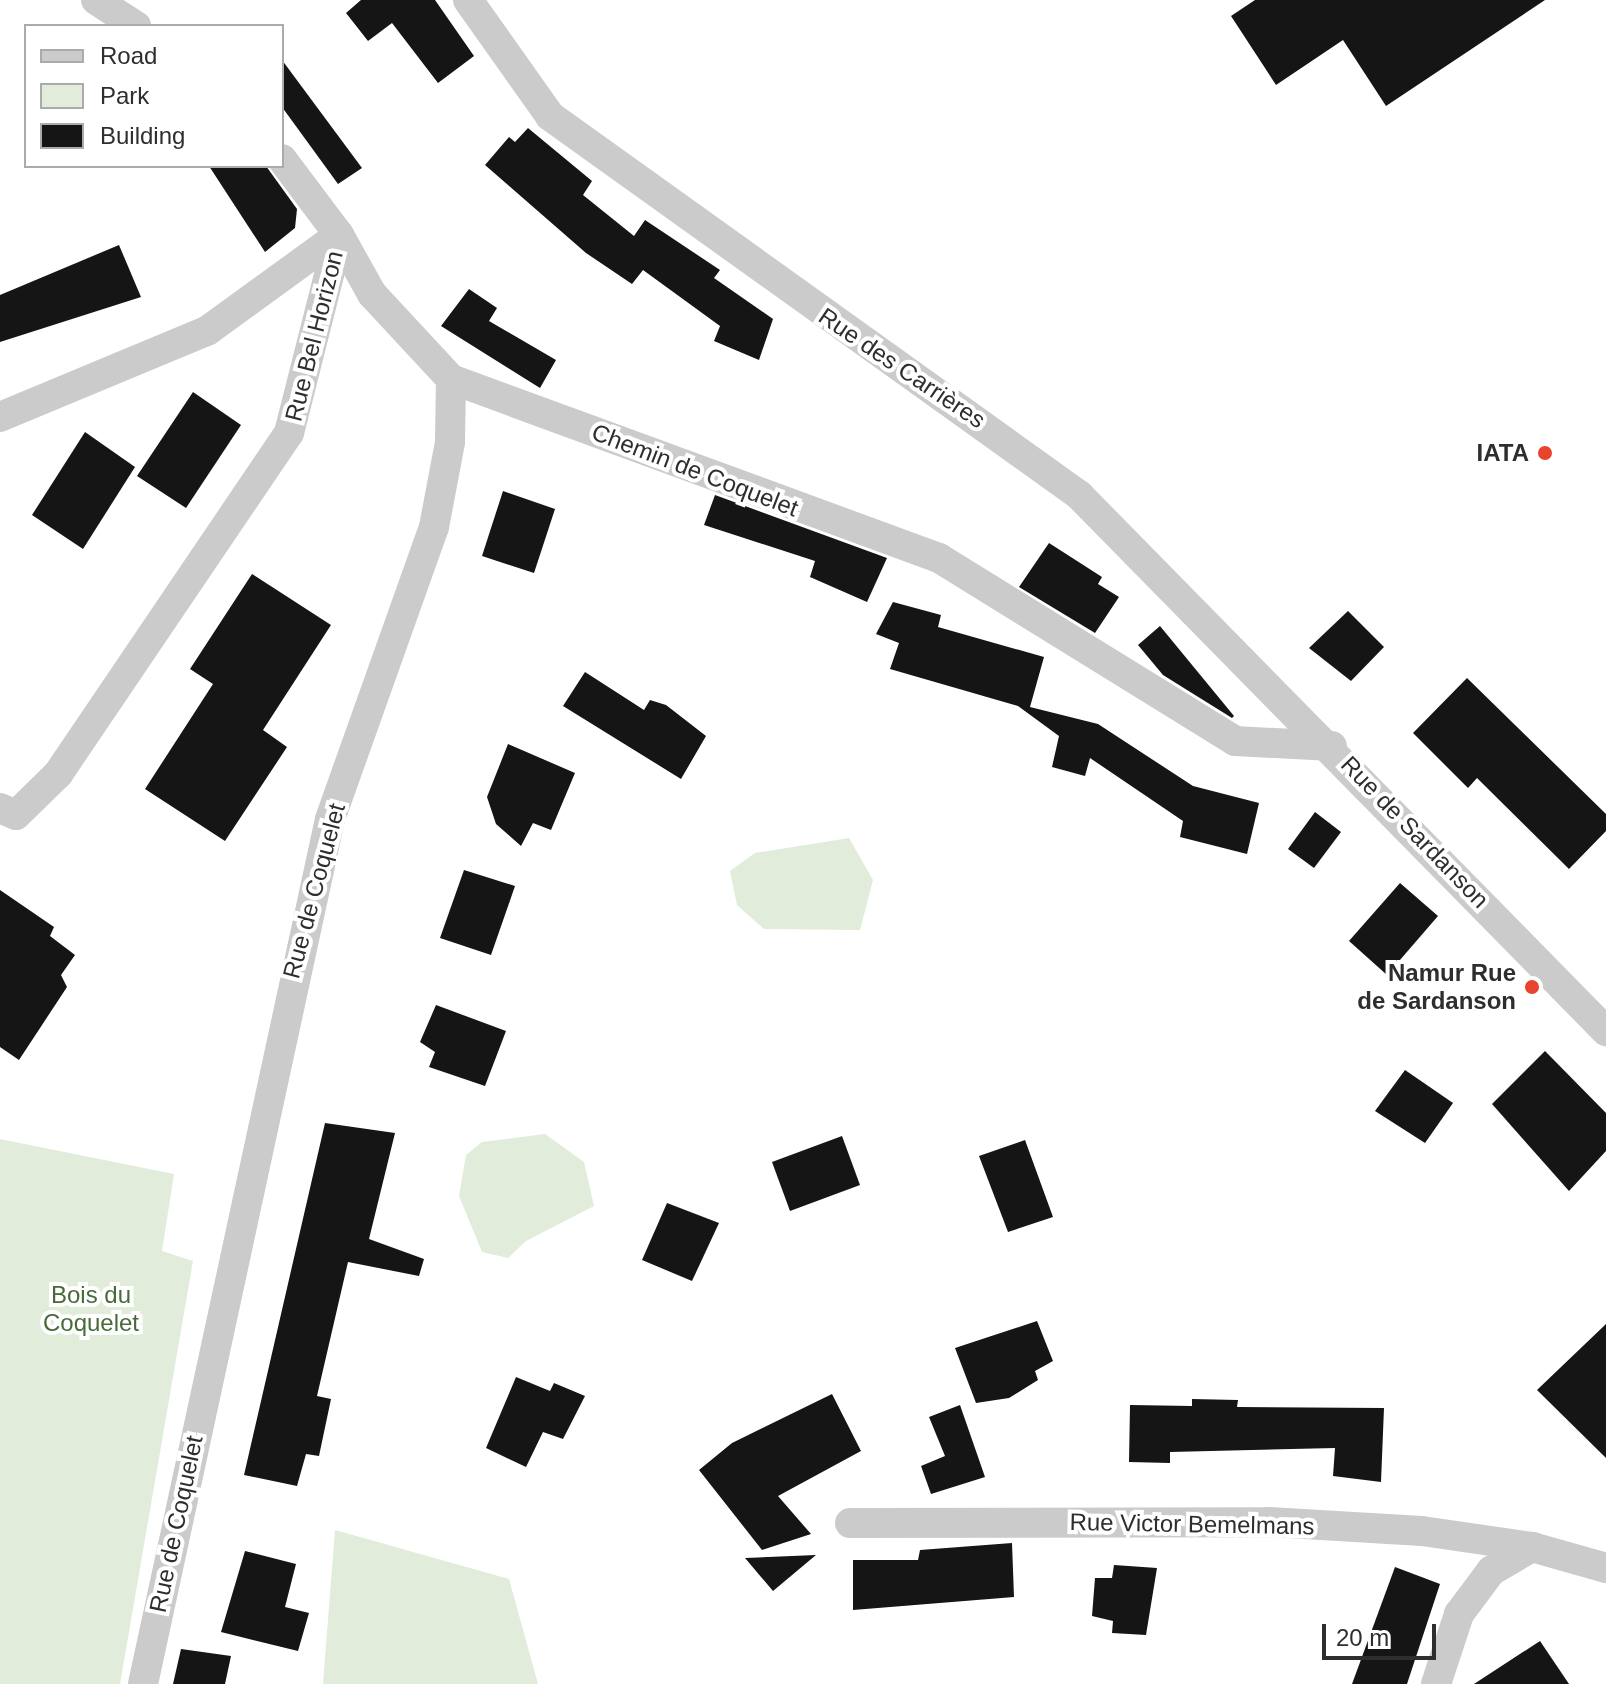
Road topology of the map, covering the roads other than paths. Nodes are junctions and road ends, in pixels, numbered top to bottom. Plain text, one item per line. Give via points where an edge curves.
1 (96, 0) edge
2 (468, 0) edge
3 (133, 24) edge
4 (284, 162) edge
5 (339, 235) junction
6 (451, 379) junction
7 (0, 417) edge
8 (939, 558) joint
9 (1332, 746) junction
10 (0, 808) edge
11 (1606, 1031) edge
12 (850, 1523) dead end
13 (1532, 1547) junction
14 (1606, 1568) edge
15 (143, 1684) edge
16 (1436, 1684) edge

1 - 3 street
2 - 9 street, Rue des Carrières via 550,116 1079,495
4 - 5 street
5 - 6 street via 372,294
5 - 7 street, Rue Bel Horizon via 207,331
5 - 10 street, Rue Bel Horizon via 289,433 58,774 16,815
6 - 8 street, Chemin de Coquelet
6 - 15 street, Rue de Coquelet via 450,442 434,527 330,819 289,986
8 - 9 street, Rue de Sardanson via 1235,741
9 - 11 street, Rue de Sardanson
12 - 13 street, Rue Victor Bemelmans via 1269,1522 1422,1531
13 - 14 street, Rue Victor Bemelmans
13 - 16 street via 1491,1571 1459,1614

